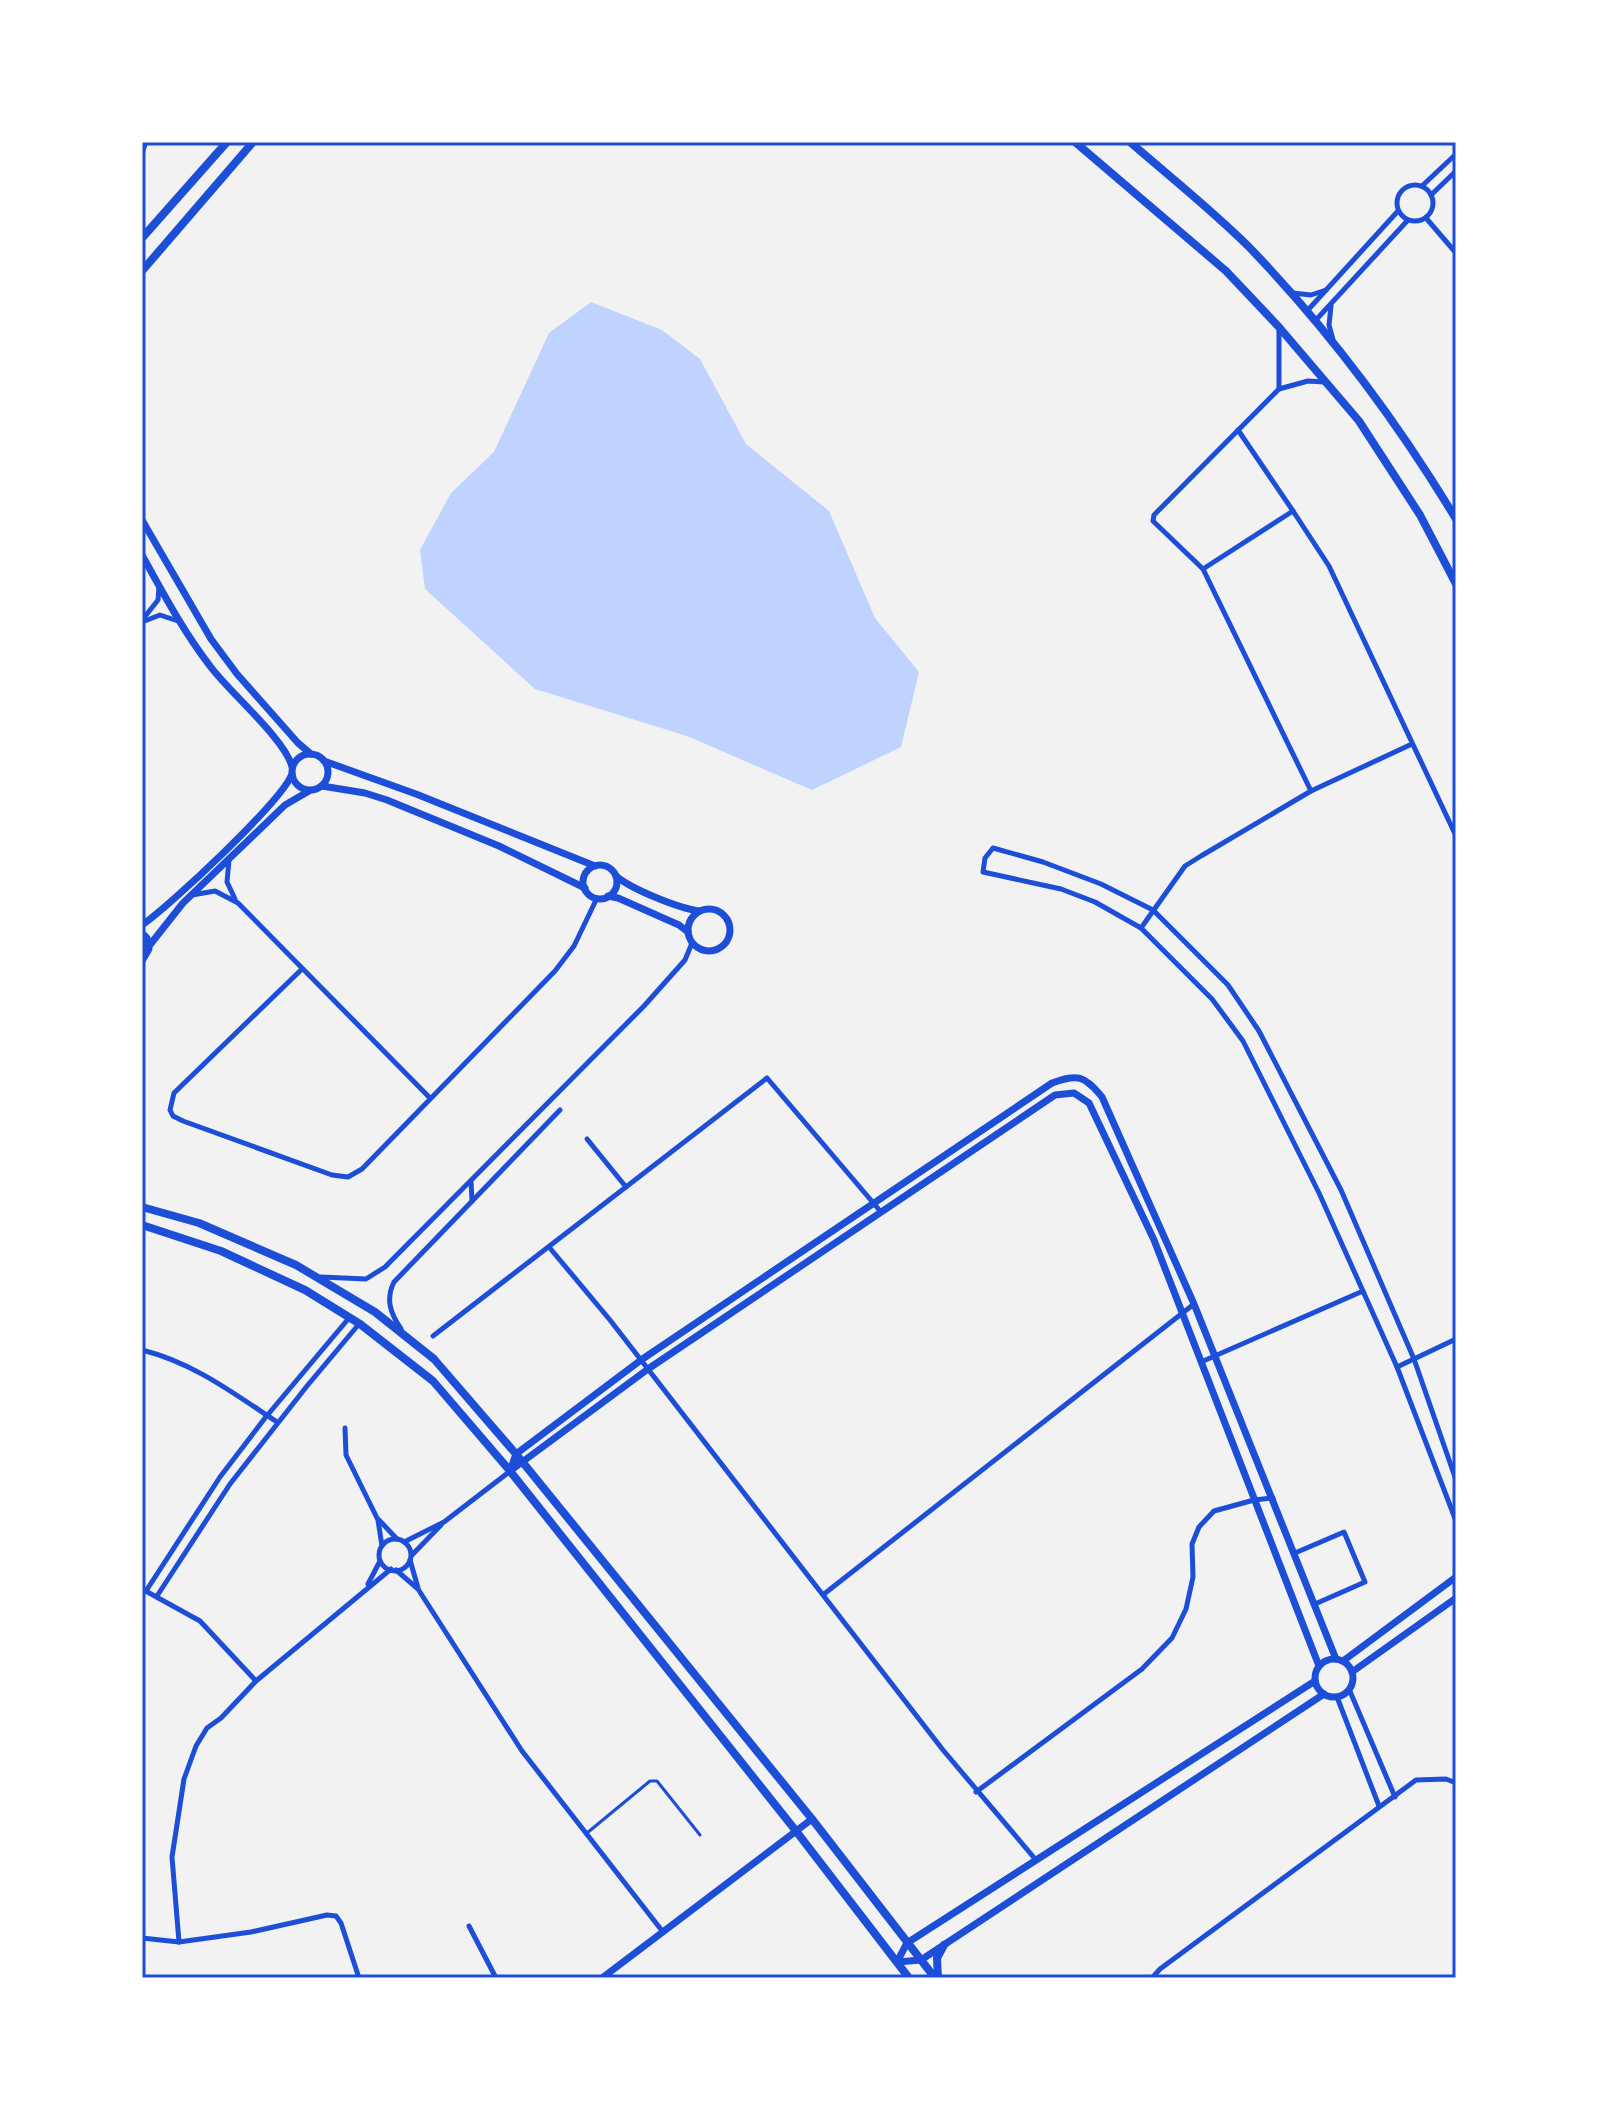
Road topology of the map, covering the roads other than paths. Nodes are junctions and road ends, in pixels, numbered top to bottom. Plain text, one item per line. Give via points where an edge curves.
1 (146, 142) edge
2 (227, 142) edge
3 (253, 142) edge
4 (1075, 142) edge
5 (1130, 142) edge
6 (142, 153) edge
7 (1456, 154) edge
8 (1456, 171) edge
9 (1422, 186) junction
10 (1431, 195) junction
11 (1398, 211) junction
12 (1426, 218) junction
13 (1408, 220) junction
14 (142, 238) edge
15 (1456, 253) edge
16 (142, 271) edge
17 (1327, 290) junction
18 (1290, 292) junction
19 (1333, 301) junction
20 (1307, 311) junction
21 (1315, 321) junction
22 (1278, 326) junction
23 (1333, 341) junction
24 (1325, 382) junction
25 (1279, 389) junction
26 (1238, 430) junction
27 (1293, 511) junction
28 (1456, 519) edge
29 (142, 520) edge
30 (142, 555) edge
31 (1203, 569) junction
32 (1456, 584) edge
33 (159, 586) junction
34 (142, 621) edge
35 (180, 622) junction
36 (1412, 744) junction
37 (311, 754) junction
38 (324, 761) junction
39 (292, 770) junction
40 (322, 786) junction
41 (309, 791) junction
42 (1311, 791) junction
43 (1456, 836) edge
44 (229, 860) junction
45 (595, 866) junction
46 (616, 876) junction
47 (585, 888) junction
48 (191, 896) junction
49 (608, 896) junction
50 (597, 898) junction
51 (238, 903) junction
52 (1153, 910) junction
53 (701, 911) junction
54 (142, 925) edge
55 (1141, 928) junction
56 (688, 932) junction
57 (142, 933) edge
58 (692, 943) junction
59 (149, 946) junction
60 (142, 961) edge
61 (302, 969) junction
62 (430, 1098) junction
63 (560, 1110) dead end
64 (587, 1139) dead end
65 (471, 1181) junction
66 (626, 1187) junction
67 (472, 1202) junction
68 (874, 1204) junction
69 (142, 1207) edge
70 (881, 1212) junction
71 (142, 1225) edge
72 (549, 1247) junction
73 (318, 1277) junction
74 (1363, 1291) junction
75 (1194, 1304) junction
76 (1182, 1313) junction
77 (350, 1317) junction
78 (360, 1324) junction
79 (404, 1334) junction
80 (433, 1336) dead end
81 (1456, 1339) edge
82 (142, 1350) edge
83 (1215, 1356) junction
84 (1414, 1359) junction
85 (641, 1360) junction
86 (1201, 1362) junction
87 (1397, 1367) junction
88 (648, 1369) junction
89 (267, 1415) junction
90 (277, 1422) junction
91 (345, 1428) dead end
92 (516, 1454) junction
93 (523, 1464) junction
94 (510, 1471) junction
95 (1456, 1480) edge
96 (1274, 1498) junction
97 (1254, 1500) junction
98 (378, 1520) junction
99 (1456, 1521) edge
100 (444, 1522) junction
101 (397, 1539) junction
102 (404, 1542) junction
103 (382, 1546) junction
104 (1295, 1553) junction
105 (410, 1558) junction
106 (381, 1560) junction
107 (393, 1570) junction
108 (1456, 1577) edge
109 (365, 1588) junction
110 (418, 1589) junction
111 (144, 1590) edge
112 (824, 1594) junction
113 (157, 1596) junction
114 (1456, 1598) edge
115 (1315, 1604) junction
116 (1339, 1660) junction
117 (1319, 1666) junction
118 (1352, 1672) junction
119 (256, 1681) junction
120 (1315, 1681) junction
121 (1349, 1689) junction
122 (1324, 1694) junction
123 (1337, 1697) junction
124 (1456, 1783) edge
125 (976, 1792) junction
126 (1395, 1797) junction
127 (1379, 1806) junction
128 (812, 1819) junction
129 (796, 1831) junction
130 (587, 1833) junction
131 (700, 1835) dead end
132 (1036, 1860) junction
133 (469, 1926) dead end
134 (663, 1932) junction
135 (142, 1938) edge
136 (179, 1942) junction
137 (907, 1943) junction
138 (944, 1945) junction
139 (921, 1960) junction
140 (897, 1962) junction
141 (359, 1978) edge
142 (496, 1978) edge
143 (602, 1978) edge
144 (909, 1978) edge
145 (937, 1978) edge
146 (1152, 1978) edge

1 - 6 street
2 - 14 main road
3 - 16 main road
4 - 22 main road via 1226,271
5 - 18 main road via 1247,246
7 - 9 street
8 - 10 street
9 - 10 street
9 - 11 street via 1401,192
10 - 12 street via 1432,210
11 - 13 street
11 - 17 street
12 - 13 street
12 - 15 street
13 - 19 street
17 - 18 street via 1311,295
17 - 20 street
18 - 20 main road
19 - 21 street
19 - 23 street
20 - 21 main road
21 - 23 main road
22 - 24 main road
22 - 25 street
23 - 28 main road via 1385,409
24 - 25 street
24 - 32 main road via 1359,421 1420,515
25 - 26 street
26 - 27 street
26 - 31 street via 1154,515 1153,521
27 - 31 street
27 - 36 street via 1329,566
29 - 37 street via 211,639
30 - 33 street
31 - 42 street
33 - 34 street via 158,600
33 - 35 street
34 - 35 street via 160,615
35 - 39 street via 220,679 282,746
36 - 42 street
36 - 43 street
37 - 38 street
37 - 39 street via 299,757
38 - 40 street via 329,774
38 - 45 street
39 - 41 street via 296,785
39 - 54 street via 287,785 266,809
40 - 41 street
40 - 47 street via 387,800
41 - 44 street via 285,805
42 - 52 street via 1185,866
44 - 48 street
44 - 51 street via 227,882
45 - 46 street via 605,866
45 - 47 street via 585,874
46 - 49 street via 616,888
46 - 53 street
47 - 50 street
48 - 51 street via 215,891
48 - 59 street
49 - 50 street
49 - 56 street
50 - 62 street via 574,946 555,971
51 - 61 street
52 - 55 street
52 - 55 street via 1043,862 993,848 985,858 983,872 1061,889
52 - 84 street via 1228,985 1259,1031 1341,1190
53 - 56 street via 693,916
53 - 58 street via 721,913 729,935 723,946 710,951
55 - 74 street via 1212,999 1243,1041
56 - 58 street
57 - 59 street
58 - 65 street via 685,960 659,990
59 - 60 street
61 - 62 street
61 - 62 street via 174,1093 173,1116 348,1177
63 - 67 street
64 - 66 street
65 - 67 street
65 - 73 street via 376,1273 356,1280
66 - 68 street via 767,1078
66 - 72 street
67 - 79 street via 390,1289 390,1308
68 - 70 street
68 - 75 street via 1052,1083 1073,1076 1089,1081 1102,1097
68 - 85 street
69 - 73 main road via 220,1232
70 - 76 street via 1055,1095 1074,1093 1089,1103
70 - 88 street
71 - 77 main road via 253,1264
72 - 80 street
72 - 85 street
73 - 79 main road
74 - 83 street
74 - 87 street
75 - 76 street
75 - 83 street
76 - 86 street
76 - 112 street
77 - 78 main road
77 - 89 street
78 - 90 street
78 - 94 main road via 433,1381
79 - 92 main road via 445,1370
81 - 84 street
82 - 89 street via 216,1380
83 - 86 street
83 - 96 street
84 - 87 street
84 - 95 street
85 - 88 street
85 - 92 street
86 - 97 street
87 - 99 street
88 - 93 street
88 - 112 street
89 - 90 street
89 - 111 street
90 - 113 street
91 - 98 street via 346,1455
92 - 93 main road
92 - 94 street
93 - 94 street
93 - 128 main road
94 - 100 street
94 - 129 main road
96 - 97 street
96 - 104 street
97 - 117 street
97 - 125 street via 1214,1511 1199,1527 1192,1544 1188,1598 1172,1638 1142,1669
98 - 101 street
98 - 103 street
100 - 102 street
100 - 105 street
101 - 102 street
101 - 103 street
102 - 105 street
103 - 106 street
104 - 115 street
104 - 115 street via 1344,1532 1365,1582
105 - 107 street via 403,1568
105 - 110 street
106 - 107 street
106 - 109 street
107 - 109 street
107 - 110 street
108 - 116 street
109 - 119 street
110 - 130 street via 510,1734
111 - 113 street
112 - 125 street
113 - 119 street via 200,1621
114 - 118 street
115 - 116 street
116 - 117 street
116 - 118 street
117 - 120 street
118 - 121 street
119 - 136 street via 207,1728 184,1779 172,1857
120 - 122 street
120 - 132 street
121 - 123 street
121 - 126 street
122 - 123 street
122 - 138 street
123 - 127 street
124 - 126 street via 1416,1780
125 - 132 street
126 - 127 street
127 - 146 street
128 - 129 street
128 - 137 main road
129 - 134 street
129 - 140 main road
130 - 131 lane via 650,1781 657,1781
130 - 134 street
132 - 137 street
133 - 142 street
134 - 143 street
135 - 136 street
136 - 141 street via 336,1916
137 - 139 main road
137 - 140 street
138 - 139 street
138 - 145 main road via 937,1958
139 - 140 street
139 - 145 main road
140 - 144 main road

